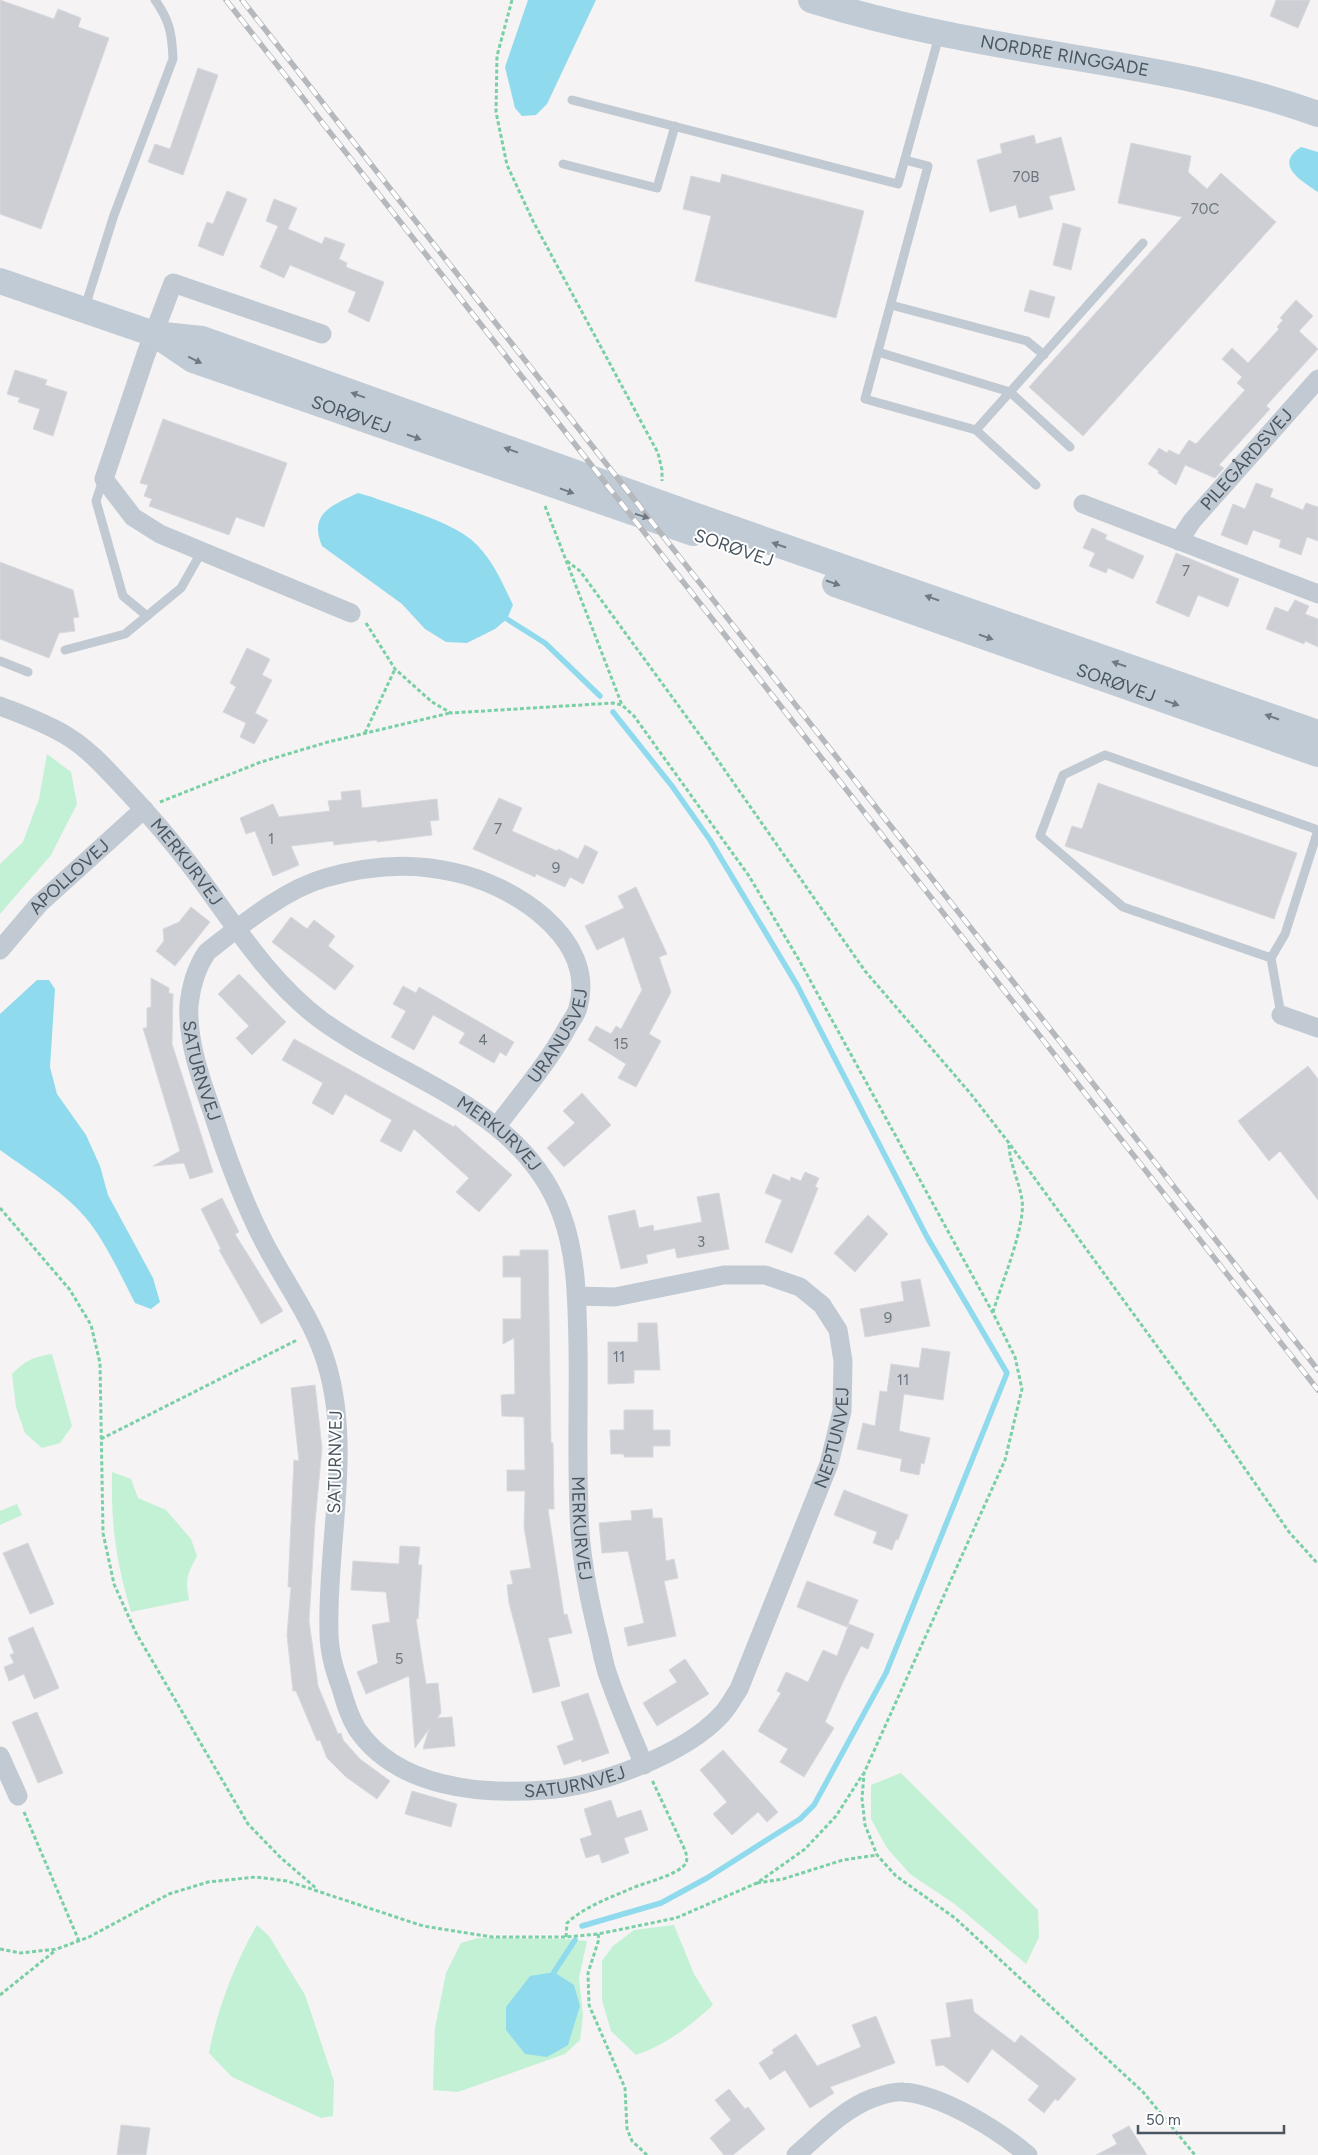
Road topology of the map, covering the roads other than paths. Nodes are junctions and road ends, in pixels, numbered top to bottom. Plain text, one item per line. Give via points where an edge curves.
1 (155, 0) edge
2 (811, 0) edge
3 (940, 33) junction
4 (572, 100) dead end
5 (1318, 114) edge
6 (675, 126) junction
7 (905, 160) junction
8 (563, 164) dead end
9 (1144, 243) dead end
10 (0, 281) edge
11 (891, 305) junction
12 (84, 310) junction
13 (154, 334) junction
14 (322, 334) dead end
15 (878, 352) junction
16 (1044, 355) junction
17 (1318, 379) edge
18 (1010, 392) junction
19 (976, 430) junction
20 (1070, 447) dead end
21 (104, 479) junction
22 (1036, 485) dead end
23 (1083, 504) dead end
24 (661, 509) junction
25 (1179, 542) junction
26 (202, 551) junction
27 (1318, 594) edge
28 (351, 613) dead end
29 (147, 616) junction
30 (65, 650) dead end
31 (0, 661) edge
32 (28, 672) dead end
33 (0, 706) edge
34 (1318, 733) edge
35 (1318, 754) edge
36 (144, 809) junction
37 (236, 929) junction
38 (0, 950) edge
39 (1271, 958) junction
40 (1280, 1015) joint
41 (1318, 1028) edge
42 (497, 1126) junction
43 (577, 1296) junction
44 (0, 1756) edge
45 (644, 1765) junction
46 (18, 1796) road end
47 (796, 2155) edge
48 (1028, 2155) edge

1 - 12 lane via 166,15 172,36 173,59 114,215
2 - 3 street, NORDRE RINGGADE
3 - 5 street, NORDRE RINGGADE via 1187,77 1293,104
3 - 7 lane
4 - 6 lane
6 - 7 lane via 898,184
6 - 8 lane via 657,188
7 - 11 lane via 928,166
9 - 16 lane
10 - 12 street, SORØVEJ
11 - 15 lane
11 - 16 lane via 1027,341
12 - 13 street, SORØVEJ
13 - 14 street via 173,283
13 - 21 street
24 -> 13 street, SORØVEJ via 590,478 202,339
13 -> 24 street, SORØVEJ via 193,360 612,507
15 - 18 lane
15 - 19 lane via 865,399
16 - 18 lane
17 - 25 street, PILEGÅRDSVEJ via 1192,521
18 - 19 lane
18 - 20 lane
19 - 22 lane
21 - 26 street via 133,517 160,534
21 - 29 lane via 96,501 123,596
23 - 25 street
34 -> 24 street, SORØVEJ
24 -> 35 street, SORØVEJ
25 - 27 street
26 - 28 street
26 - 29 lane via 181,588
29 - 30 lane via 125,634
31 - 32 lane
33 - 36 street, MERKURVEJ via 69,737 101,762
36 - 37 street, MERKURVEJ
36 - 38 street, APOLLOVEJ via 39,904
37 - 42 street, MERKURVEJ via 273,975 321,1020 466,1104
37 - 42 street, URANUSVEJ via 277,900 324,878 375,867 454,872 507,893 539,913 554,926 572,951 579,972 578,1009 555,1050
37 - 45 street, SATURNVEJ via 207,952 194,977 189,1008 196,1062 236,1183 264,1243 314,1331 332,1379 338,1452 328,1636 350,1716 358,1731 383,1755 418,1776 481,1791 554,1790 595,1782
39 - 39 lane via 1123,908 1040,836 1063,775 1106,755 1318,830 1285,934
39 - 40 lane
40 - 41 street
42 - 43 street, MERKURVEJ via 543,1178 560,1211 571,1244
43 - 45 street, MERKURVEJ via 580,1534 588,1593 608,1676
43 - 45 street, NEPTUNVEJ via 615,1297 724,1275 765,1275 800,1286 822,1305 838,1330 843,1360 842,1411 829,1464 739,1689 722,1715 694,1738
44 - 46 street
47 - 48 street via 841,2116 871,2099 901,2092 924,2096 964,2113 1010,2140

